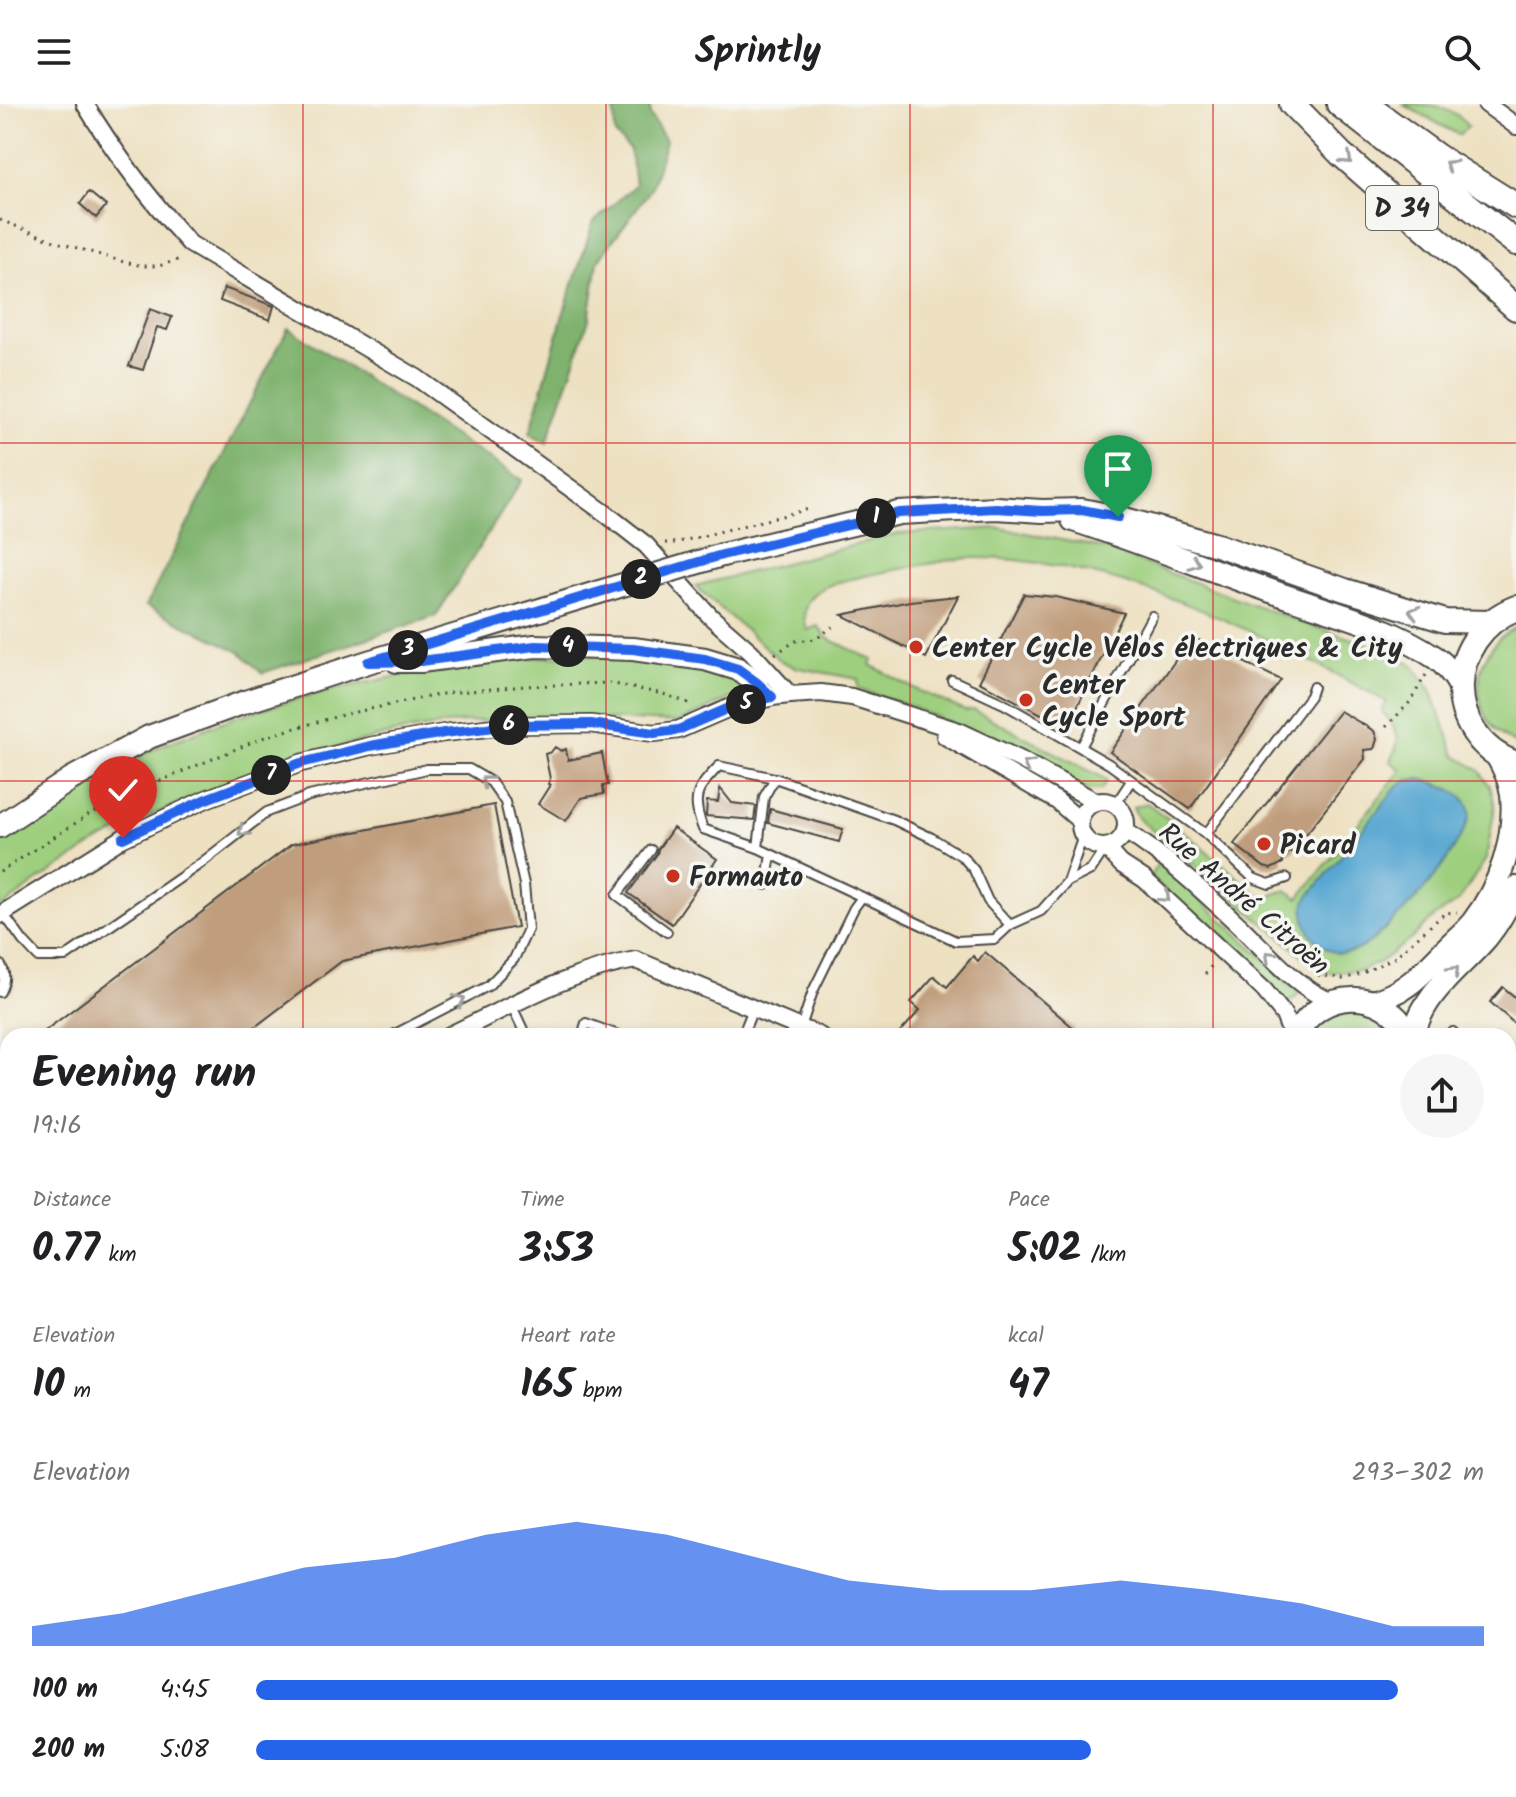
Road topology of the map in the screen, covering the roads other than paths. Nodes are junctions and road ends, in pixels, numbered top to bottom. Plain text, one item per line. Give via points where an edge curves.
1 (85, 104) edge
2 (1292, 104) edge
3 (1339, 104) edge
4 (1364, 104) edge
5 (1486, 104) edge
6 (1516, 126) edge
7 (1516, 206) edge
8 (1516, 243) edge
9 (1516, 308) edge
10 (1042, 511) junction
11 (1516, 608) edge
12 (1152, 616) dead end
13 (1491, 622) junction
14 (751, 652) junction
15 (368, 662) junction
16 (952, 680) dead end
17 (1460, 686) junction
18 (1313, 687) dead end
19 (764, 690) junction
20 (790, 695) junction
21 (912, 717) junction
22 (1081, 747) junction
23 (1506, 759) edge
24 (775, 778) junction
25 (1131, 781) junction
26 (1097, 802) junction
27 (1115, 805) junction
28 (0, 826) edge
29 (1082, 828) junction
30 (1125, 831) junction
31 (1206, 834) junction
32 (1106, 847) junction
33 (758, 848) junction
34 (651, 850) dead end
35 (771, 855) junction
36 (1287, 878) dead end
37 (1067, 882) junction
38 (766, 885) dead end
39 (1516, 888) edge
40 (862, 897) junction
41 (2, 914) edge
42 (1010, 925) junction
43 (667, 932) dead end
44 (0, 964) edge
45 (0, 992) edge
46 (1332, 1002) junction
47 (1372, 1002) junction
48 (512, 1006) junction
49 (753, 1008) junction
50 (801, 1027) joint
51 (407, 1028) edge
52 (465, 1028) edge
53 (522, 1028) edge
54 (745, 1028) edge
55 (1290, 1028) edge
56 (1300, 1028) edge
57 (1405, 1028) edge
58 (1414, 1028) edge

1 - 14 street via 190,244 417,378 605,513 646,545 711,617
2 -> 9 main road, D 34
3 - 8 main road, D 34
7 -> 4 main road
5 - 6 street
13 -> 10 main road via 1445,621 1118,517 1082,510
10 - 15 main road, bridge via 899,513 722,555
10 -> 17 main road via 1370,625 1437,659
11 - 13 main road
12 - 22 lane
13 - 17 main road via 1468,650
14 - 19 street
14 - 20 street
15 - 19 main road via 421,661 535,646 633,649 738,669
15 - 28 main road via 149,737
16 - 22 lane
17 - 23 main road via 1470,724 1481,741
18 - 31 lane
19 - 20 street
19 - 41 street via 678,730 512,725 370,746 301,763 123,838
20 - 21 street via 852,697
26 -> 21 street via 959,731
21 - 29 street via 1057,801
22 - 25 lane
23 - 47 main road via 1511,837 1494,888 1471,923 1425,971 1400,992
24 - 33 lane via 764,797
24 - 33 lane via 719,766 701,784 695,807 703,829
24 - 42 lane via 894,820 963,857 988,901
25 - 27 lane
25 - 31 lane
26 - 27 street
26 - 29 street via 1085,809
27 - 30 street via 1124,817
29 - 32 street via 1093,845
29 - 37 lane
30 - 32 street
46 -> 30 street, Rue André Citroën via 1288,974 1192,883
31 - 36 lane via 1253,878 1269,884
32 - 37 lane via 1091,870
32 -> 55 street, Rue André Citroën via 1264,990
33 - 35 lane
34 - 43 lane via 617,895
35 - 38 lane
35 - 40 lane
37 - 42 lane via 1041,911
58 -> 39 main road via 1432,995 1488,936
40 - 42 lane via 956,941 995,939
40 - 50 lane via 813,991
51 -> 41 lane via 488,986 514,959 528,929 524,884 505,802 491,782 469,769 427,769 309,796 267,812 65,957 38,957
44 - 45 lane
46 - 47 main road
46 - 56 main road
47 - 57 main road
48 - 49 street via 561,982 636,960
48 - 52 street
48 - 53 lane
49 - 50 street
49 - 54 lane

